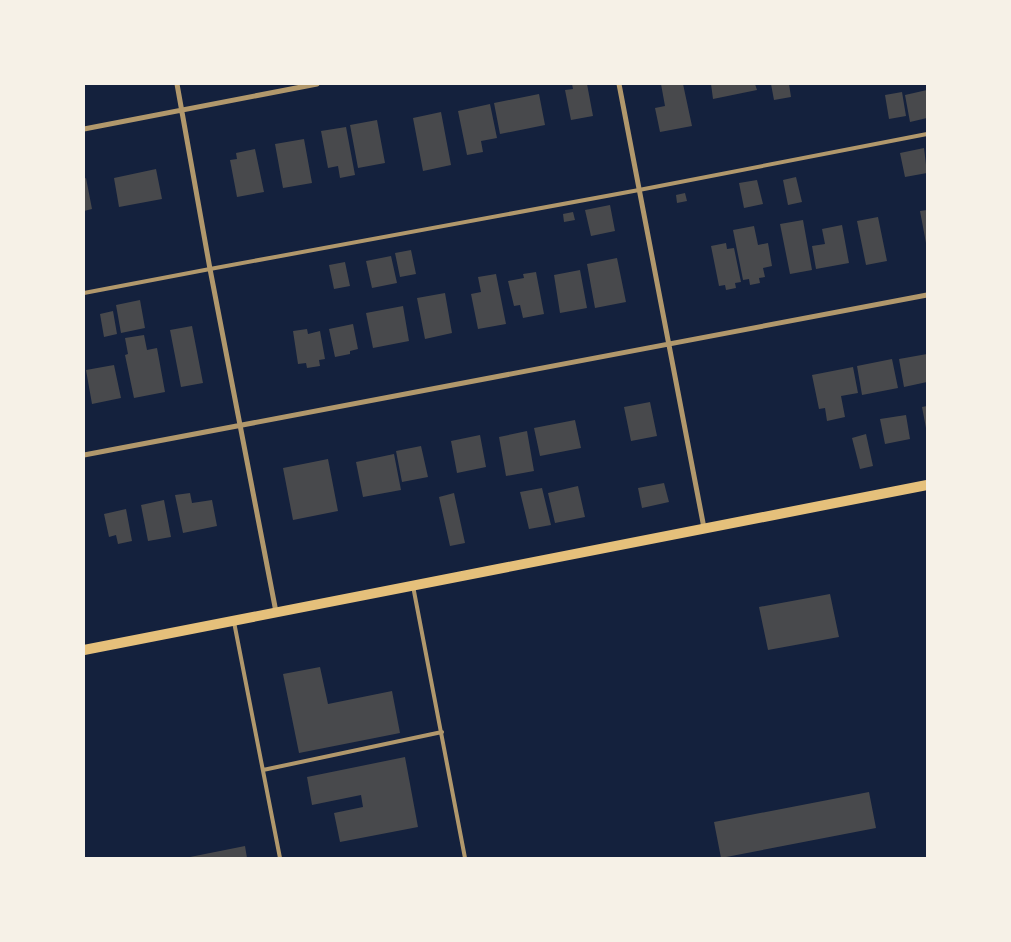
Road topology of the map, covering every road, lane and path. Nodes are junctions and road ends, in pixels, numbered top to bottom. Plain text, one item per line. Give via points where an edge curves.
1 (177, 84) edge
2 (317, 84) edge
3 (619, 84) edge
4 (181, 111) junction
5 (84, 129) edge
6 (927, 134) edge
7 (639, 190) junction
8 (210, 268) junction
9 (84, 293) edge
10 (927, 295) edge
11 (669, 344) junction
12 (240, 425) junction
13 (84, 455) edge
14 (927, 485) edge
15 (704, 528) junction
16 (413, 586) junction
17 (276, 612) junction
18 (234, 620) junction
19 (84, 650) edge
20 (442, 732) junction
21 (263, 770) junction
22 (280, 858) edge
23 (465, 858) edge

1 - 4 street
2 - 4 street
3 - 7 street
4 - 5 street
4 - 8 street
6 - 7 lane
7 - 8 lane
7 - 11 street
8 - 9 lane
8 - 12 street
10 - 11 street
11 - 12 street
11 - 15 street
12 - 13 street
12 - 17 street
14 - 15 main road
15 - 16 main road
16 - 17 main road
16 - 20 lane
17 - 18 main road
18 - 19 main road
18 - 21 lane
20 - 21 lane
20 - 23 lane
21 - 22 lane

